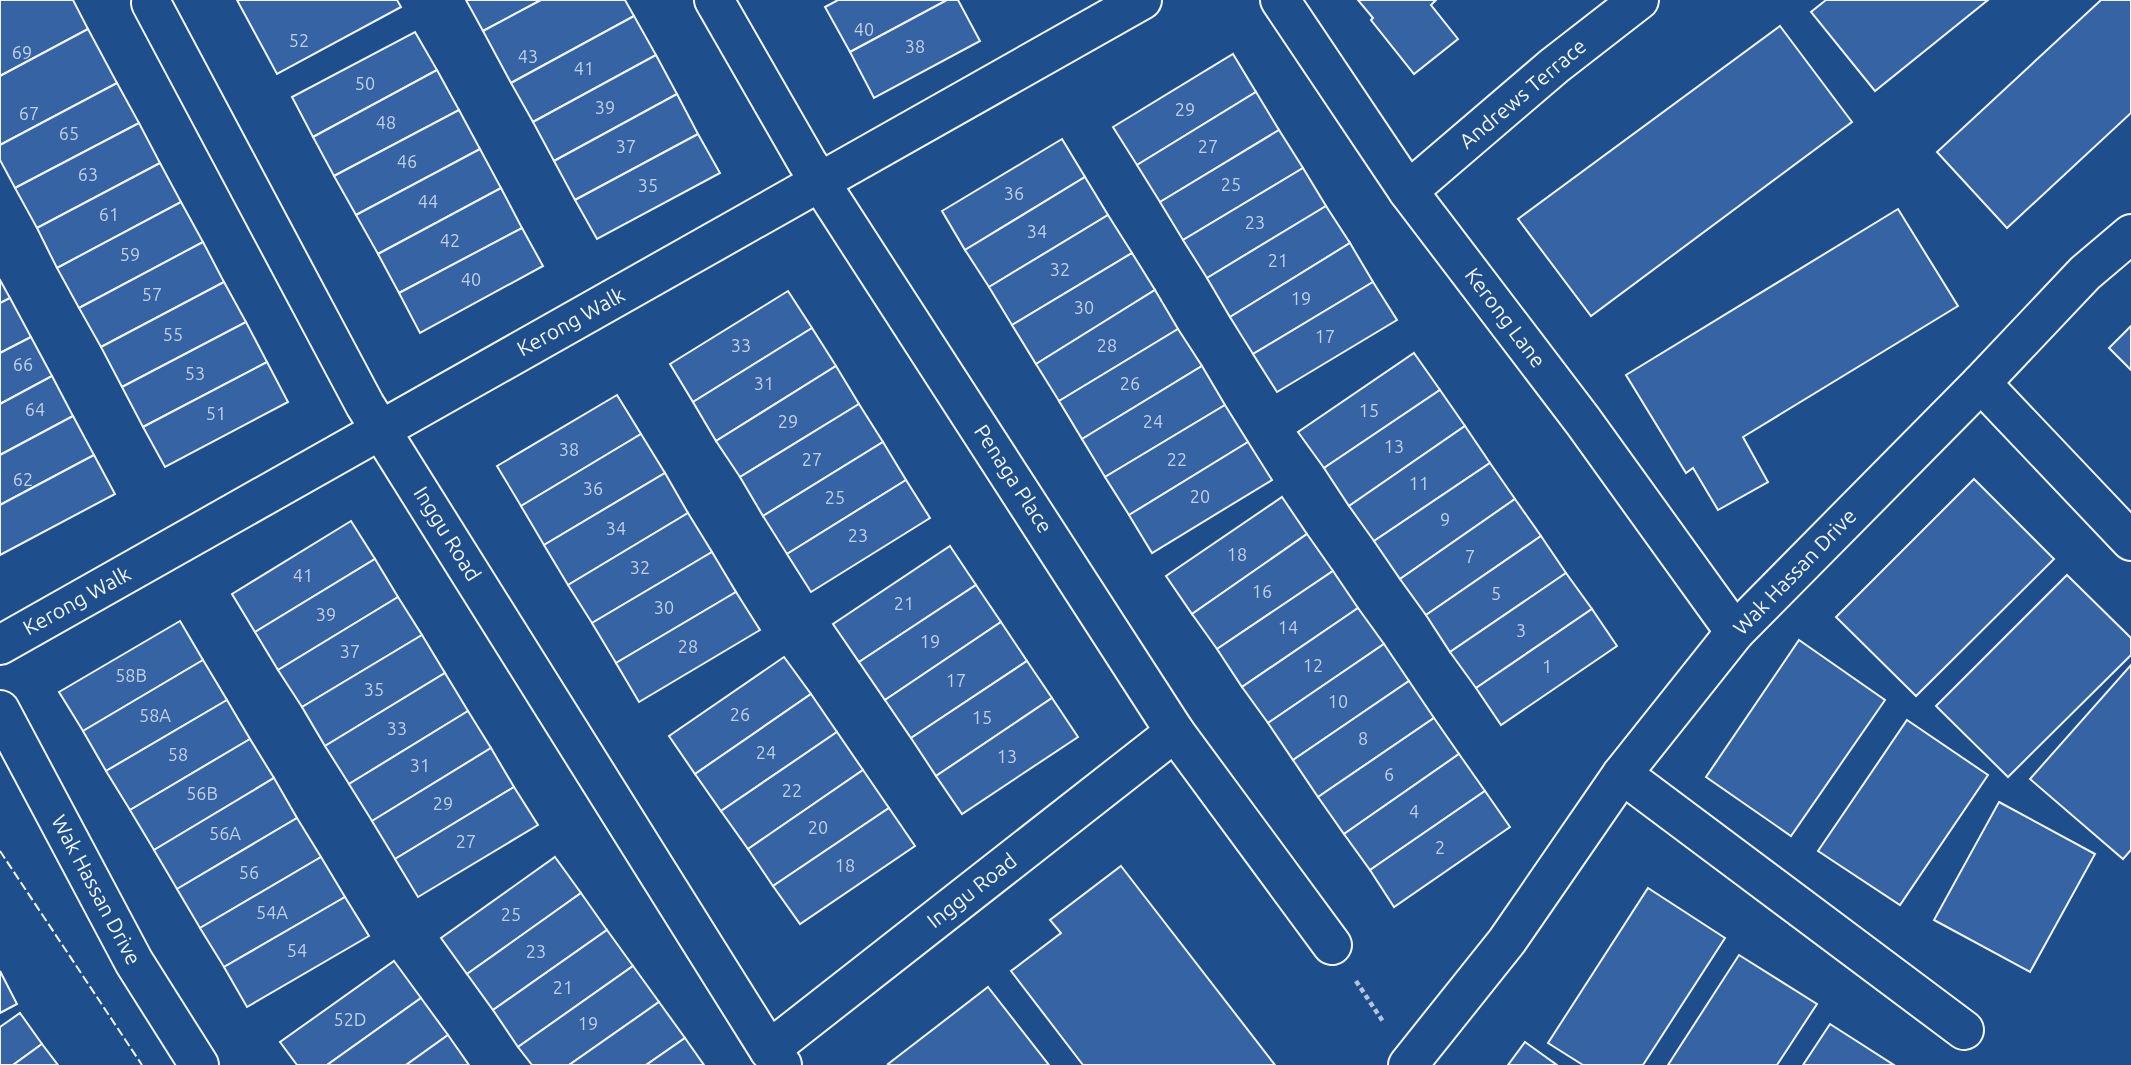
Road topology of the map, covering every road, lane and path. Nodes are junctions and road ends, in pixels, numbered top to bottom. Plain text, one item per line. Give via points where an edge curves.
1 (713, 0) edge
2 (1142, 0) edge
3 (1280, 0) edge
4 (1639, 0) edge
5 (151, 3) dead end
6 (821, 181) junction
7 (1408, 191) junction
8 (2131, 234) edge
9 (1982, 383) junction
10 (381, 430) junction
11 (2131, 541) edge
12 (1735, 632) junction
13 (0, 645) edge
14 (0, 710) edge
15 (1175, 732) junction
16 (1622, 774) junction
17 (1332, 945) joint
18 (1387, 1028) dead end
19 (1964, 1030) dead end
20 (776, 1057) edge
21 (199, 1065) edge
22 (1408, 1065) edge

1 - 6 street, Penaga Place
2 - 6 street, Kerong Walk
3 - 7 street, Kerong Lane
4 - 7 street, Andrews Terrace
5 - 10 street, Inggu Road
6 - 10 street, Kerong Walk
6 - 15 street, Penaga Place
7 - 12 street, Kerong Lane via 1583,421
8 - 9 street, Wak Hassan Drive via 2085,273
9 - 11 street
9 - 12 street, Wak Hassan Drive
10 - 13 street, Kerong Walk
10 - 20 street, Inggu Road
12 - 16 street, Wak Hassan Drive
14 - 21 street, Wak Hassan Drive via 134,962
15 - 17 street, Penaga Place
15 - 20 street, Inggu Road
16 - 19 street
16 - 22 street, Wak Hassan Drive via 1507,941
17 - 18 path

